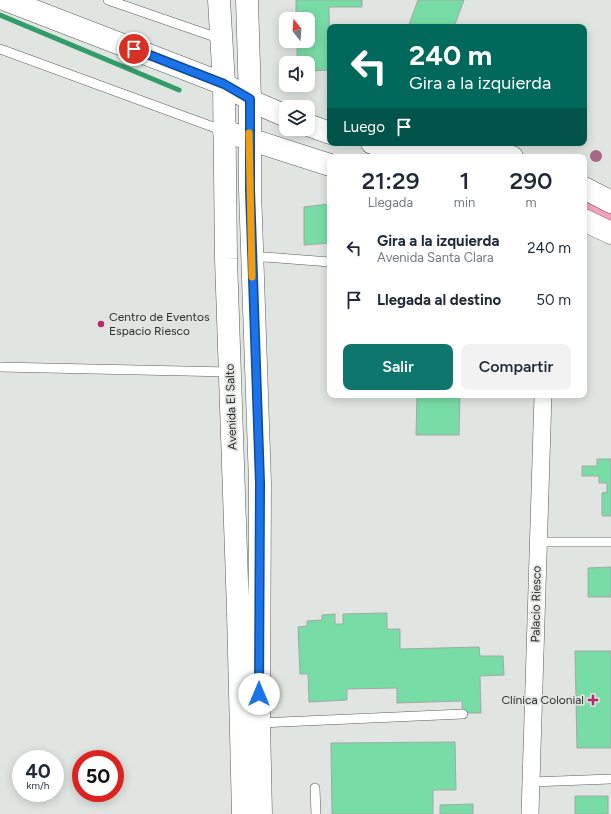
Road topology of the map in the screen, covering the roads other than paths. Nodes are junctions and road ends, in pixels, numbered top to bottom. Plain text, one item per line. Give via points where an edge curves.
1 (6, 0) edge
2 (108, 0) edge
3 (219, 0) edge
4 (247, 0) edge
5 (221, 39) junction
6 (0, 49) edge
7 (224, 84) junction
8 (250, 99) junction
9 (279, 113) edge
10 (315, 128) edge
11 (224, 131) junction
12 (327, 132) edge
13 (249, 139) junction
14 (430, 146) edge
15 (501, 154) edge
16 (327, 164) edge
17 (587, 190) edge
18 (611, 202) edge
19 (587, 221) edge
20 (611, 233) edge
21 (252, 258) junction
22 (327, 262) edge
23 (0, 367) edge
24 (230, 372) junction
25 (543, 398) edge
26 (537, 542) junction
27 (611, 542) edge
28 (463, 714) dead end
29 (259, 723) junction
30 (611, 779) edge
31 (531, 782) junction
32 (315, 788) dead end
33 (243, 814) edge
34 (261, 814) edge
35 (316, 814) edge
36 (530, 814) edge

1 - 7 main road
2 - 5 lane
3 - 5 main road, Avenida El Salto
4 - 8 main road
5 - 7 main road, Avenida El Salto
6 - 11 lane
7 - 8 main road
7 - 11 main road, Avenida El Salto
8 - 9 main road
8 - 13 main road
10 - 12 main road
11 - 13 main road
11 - 24 main road, Avenida El Salto
13 - 16 main road
13 - 21 main road
14 - 15 main road
17 - 18 main road
19 - 20 main road
21 - 22 lane via 265,256
21 - 29 main road via 260,483
23 - 24 lane
24 - 33 main road, Avenida El Salto
25 - 26 street, Palacio Riesco
26 - 27 lane
26 - 31 street, Palacio Riesco
28 - 29 lane
29 - 34 main road
30 - 31 lane
31 - 36 street, Palacio Riesco
32 - 35 lane

